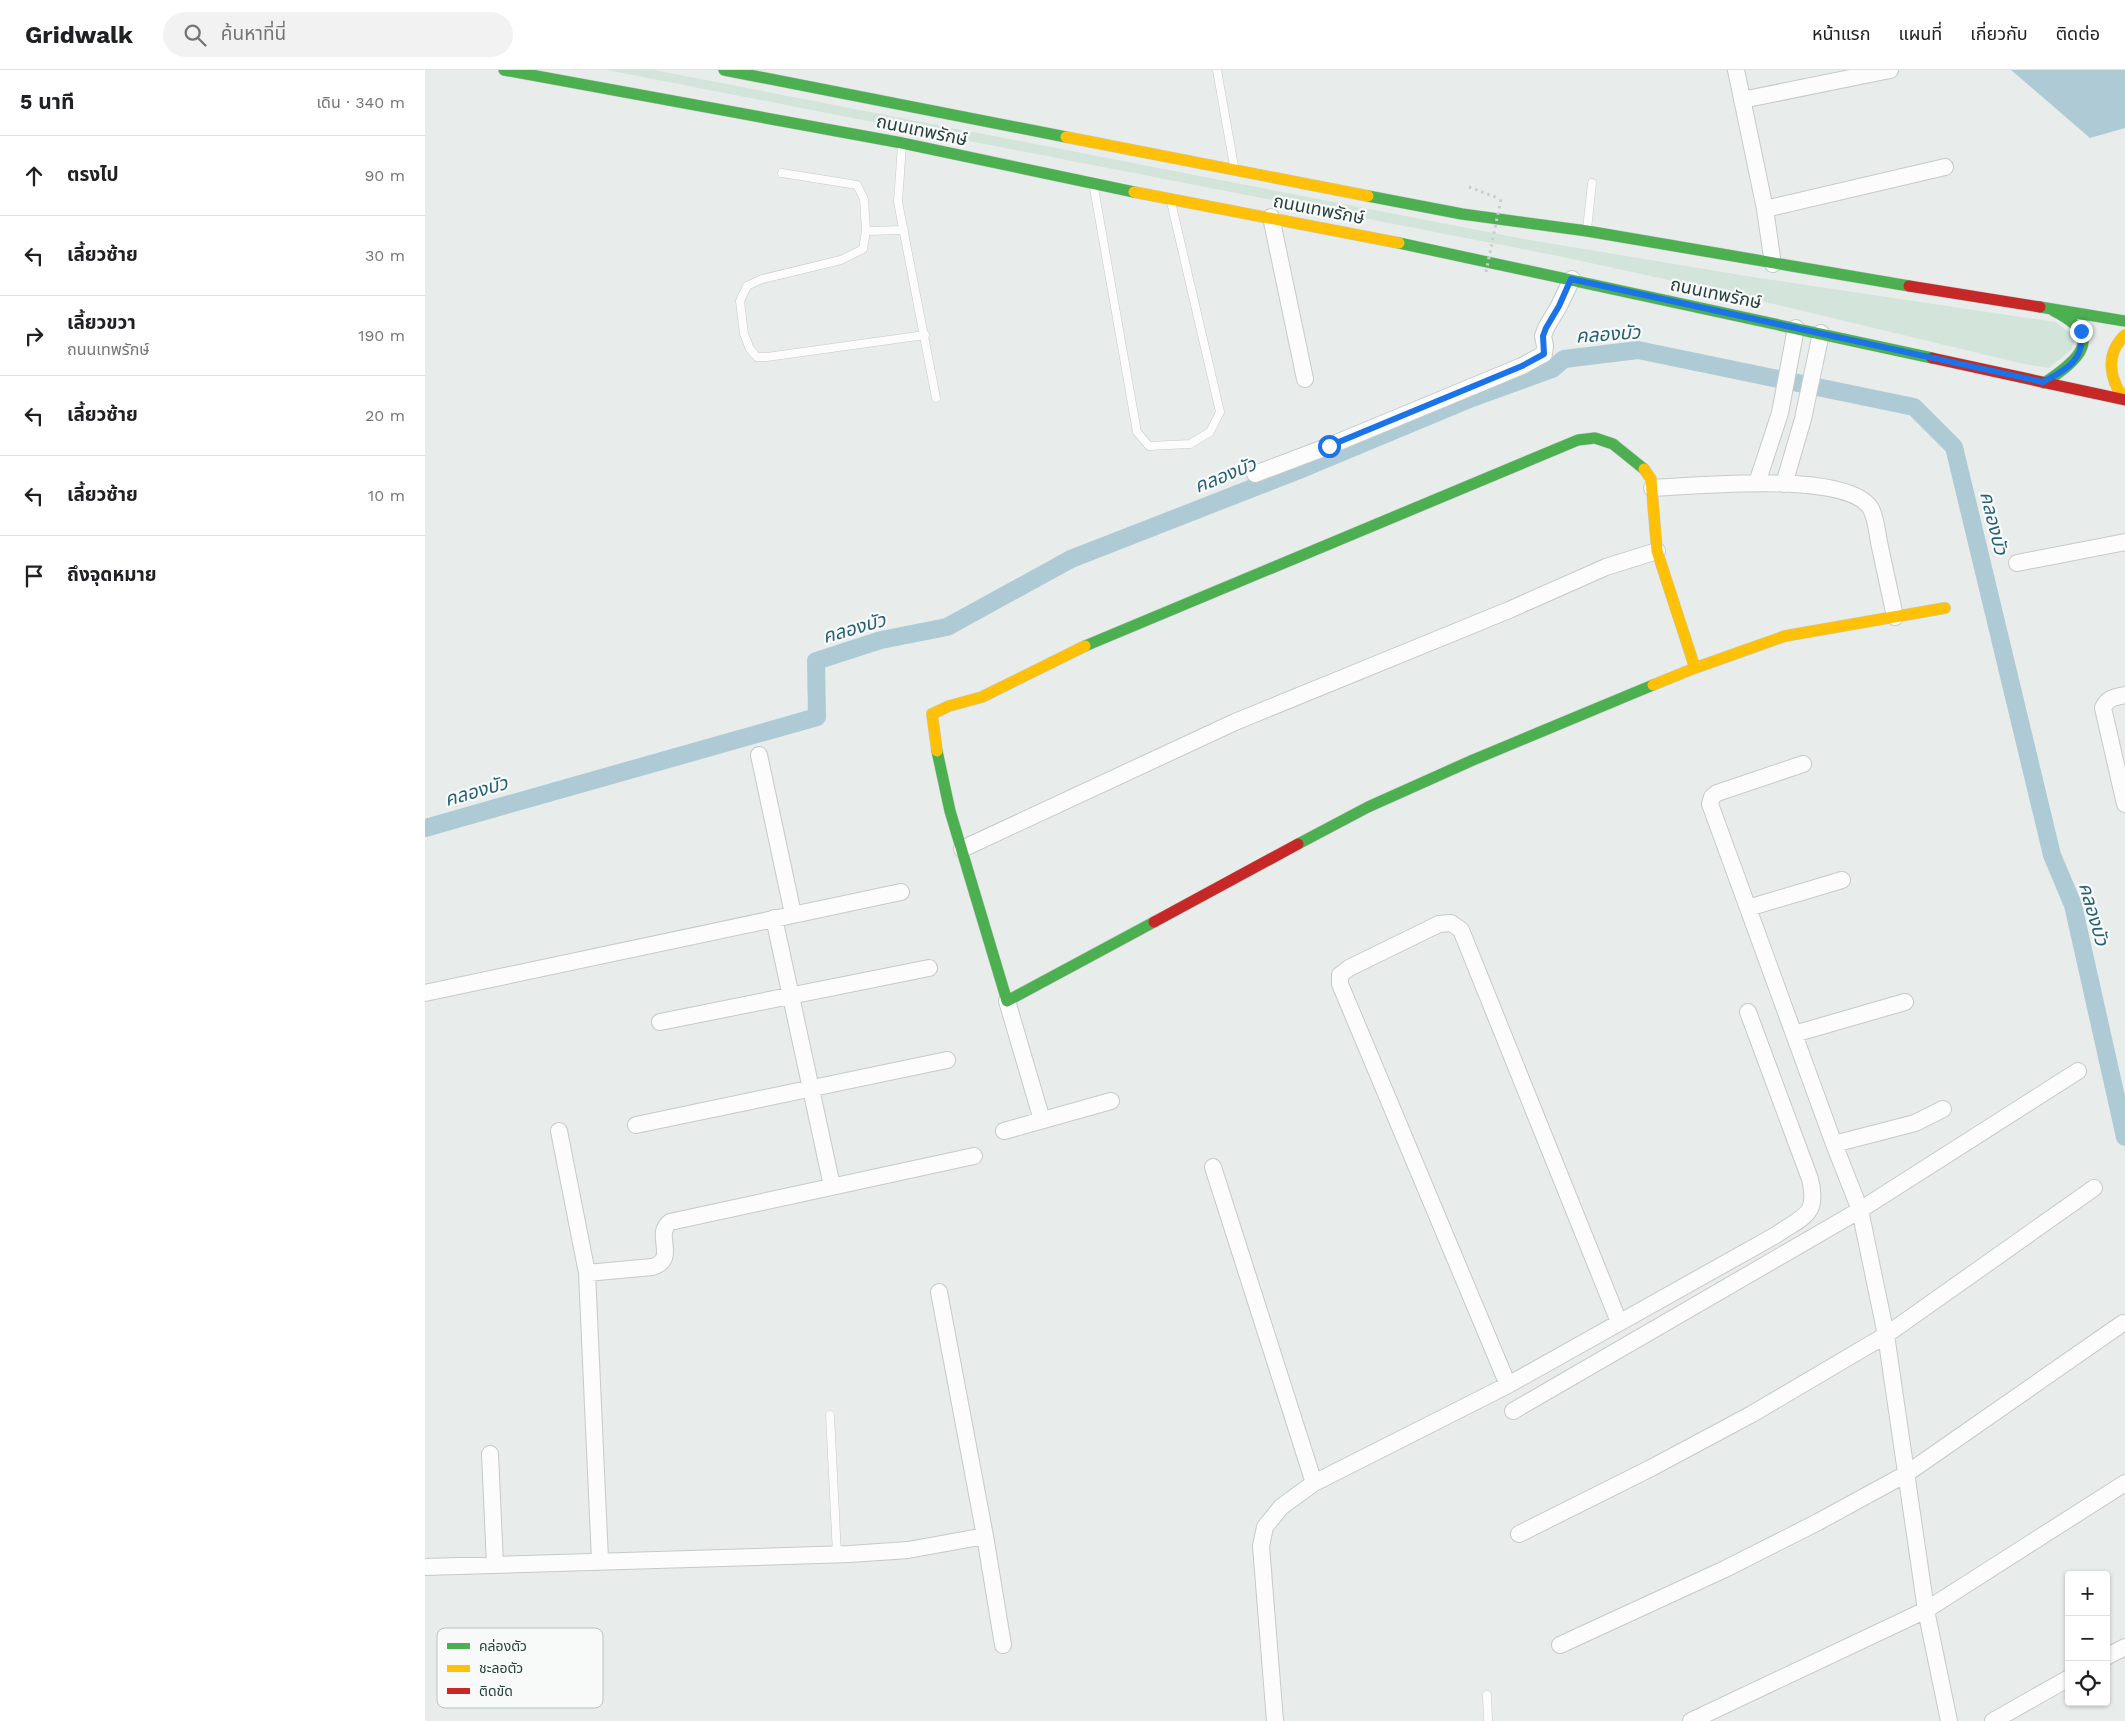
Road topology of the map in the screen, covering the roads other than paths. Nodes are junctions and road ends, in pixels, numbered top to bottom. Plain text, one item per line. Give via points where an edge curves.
1 (504, 70) edge
2 (724, 70) edge
3 (1217, 70) edge
4 (1736, 70) edge
5 (1890, 70) edge
6 (1742, 100) junction
7 (902, 143) junction
8 (1945, 167) dead end
9 (1234, 168) junction
10 (782, 173) dead end
11 (1592, 183) dead end
12 (1093, 184) junction
13 (1170, 198) junction
14 (1765, 210) junction
15 (1271, 217) junction
16 (904, 230) junction
17 (866, 231) junction
18 (1587, 231) junction
19 (1773, 264) junction
20 (1571, 279) junction
21 (2049, 308) junction
22 (2125, 321) edge
23 (1796, 328) junction
24 (1821, 333) junction
25 (2125, 334) edge
26 (925, 335) junction
27 (1305, 379) dead end
28 (2043, 382) junction
29 (936, 398) dead end
30 (2125, 400) edge
31 (1255, 474) dead end
32 (1757, 483) junction
33 (1784, 484) junction
34 (1652, 488) junction
35 (2125, 542) edge
36 (1657, 551) junction
37 (2017, 562) dead end
38 (1945, 608) dead end
39 (1895, 617) junction
40 (1695, 668) junction
41 (2125, 695) edge
42 (759, 755) dead end
43 (1803, 764) dead end
44 (2125, 804) edge
45 (962, 849) junction
46 (1842, 880) dead end
47 (901, 892) dead end
48 (1749, 908) junction
49 (793, 914) junction
50 (774, 918) junction
51 (929, 968) dead end
52 (425, 993) edge
53 (791, 994) junction
54 (1007, 1001) junction
55 (1905, 1002) dead end
56 (1748, 1012) dead end
57 (661, 1022) dead end
58 (1794, 1034) junction
59 (947, 1060) dead end
60 (2078, 1071) dead end
61 (812, 1088) junction
62 (1111, 1101) dead end
63 (1943, 1109) dead end
64 (1043, 1120) junction
65 (636, 1125) dead end
66 (559, 1131) dead end
67 (1004, 1131) dead end
68 (1834, 1144) junction
69 (974, 1156) dead end
70 (1213, 1167) dead end
71 (832, 1186) junction
72 (2094, 1188) dead end
73 (1860, 1210) junction
74 (587, 1273) junction
75 (939, 1292) dead end
76 (1619, 1322) junction
77 (2123, 1323) dead end
78 (1886, 1335) junction
79 (1508, 1385) junction
80 (1513, 1411) dead end
81 (830, 1415) dead end
82 (490, 1454) dead end
83 (1906, 1474) junction
84 (1314, 1483) junction
85 (2125, 1483) edge
86 (1519, 1534) dead end
87 (985, 1536) junction
88 (837, 1554) junction
89 (600, 1560) junction
90 (495, 1564) junction
91 (425, 1567) edge
92 (1925, 1610) junction
93 (1003, 1645) dead end
94 (1560, 1645) dead end
95 (2125, 1646) edge
96 (2110, 1655) edge
97 (2065, 1680) edge
98 (1487, 1695) dead end
99 (1275, 1721) edge
100 (1488, 1721) edge
101 (1691, 1721) edge
102 (1949, 1721) edge
103 (1993, 1721) edge

1 - 7 main road, ถนนเทพรักษ์
2 - 9 main road, ถนนเทพรักษ์
3 - 9 lane
4 - 6 street
5 - 6 street
6 - 14 street
7 - 12 main road, ถนนเทพรักษ์
7 - 16 lane via 898,202
8 - 14 street
9 - 18 main road, ถนนเทพรักษ์ via 1462,214
10 - 17 lane via 857,185 864,199
11 - 18 lane
12 - 13 main road, ถนนเทพรักษ์
12 - 13 lane via 1137,432 1149,446 1190,444 1210,432 1220,412
13 - 15 main road, ถนนเทพรักษ์
14 - 19 street
15 - 20 main road, ถนนเทพรักษ์
15 - 27 street
16 - 17 lane
16 - 26 lane
17 - 26 lane via 863,249 841,260 762,279 747,286 740,301 744,334 750,349 757,357 767,357
18 - 19 main road, ถนนเทพรักษ์
19 - 21 main road, ถนนเทพรักษ์
20 - 23 main road, ถนนเทพรักษ์
20 - 31 street via 1543,336 1544,354 1515,369
21 - 22 main road, ถนนเทพรักษ์
21 - 28 main road via 2072,321 2081,331 2083,343 2078,358 2067,369
23 - 24 main road, ถนนเทพรักษ์
23 - 32 street via 1780,413
24 - 28 main road, ถนนเทพรักษ์
24 - 33 street via 1803,419
25 - 30 main road via 2111,352 2111,368 2115,388
26 - 29 lane
28 - 30 main road, ถนนเทพรักษ์
32 - 33 street
32 - 34 street
33 - 39 street via 1824,487 1855,495 1870,508
34 - 36 main road
34 - 45 main road via 1647,472 1629,454 1595,438 1578,440 1064,655 982,697 932,714 950,811
35 - 37 street
36 - 40 main road
36 - 45 street via 1606,567 1235,722
38 - 39 main road
39 - 40 main road via 1785,636
40 - 54 main road via 1368,807
41 - 44 street via 2112,698 2103,708
42 - 49 street
43 - 48 street via 1712,797 1710,804
45 - 54 main road
46 - 48 street
47 - 49 street
48 - 58 street
49 - 50 street
50 - 52 street
50 - 53 street
51 - 53 street
53 - 57 street
53 - 61 street
54 - 64 street
55 - 58 street
56 - 76 street via 1810,1179 1813,1205 1809,1213 1776,1235
58 - 68 street
59 - 61 street
60 - 73 street
61 - 65 street
61 - 71 street
62 - 64 street
63 - 68 street via 1915,1123
64 - 67 street
66 - 74 street
68 - 73 street
69 - 71 street
70 - 84 street
71 - 74 street via 671,1222 664,1231 664,1260 660,1265
72 - 78 street
73 - 78 street
73 - 80 street
74 - 89 street
75 - 87 street
76 - 79 street
76 - 79 street via 1461,930 1451,924 1439,924 1349,968 1340,975 1340,984
77 - 83 street
78 - 83 street
78 - 86 street via 1752,1414
79 - 84 street
81 - 88 lane
82 - 90 street
83 - 92 street
83 - 94 street via 1725,1569
84 - 99 street via 1281,1507 1265,1527 1261,1546
85 - 92 street
87 - 88 street via 908,1550
87 - 93 street
88 - 89 street
89 - 90 street
90 - 91 street
92 - 101 street
92 - 102 street
95 - 96 street
97 - 103 street
98 - 100 lane

